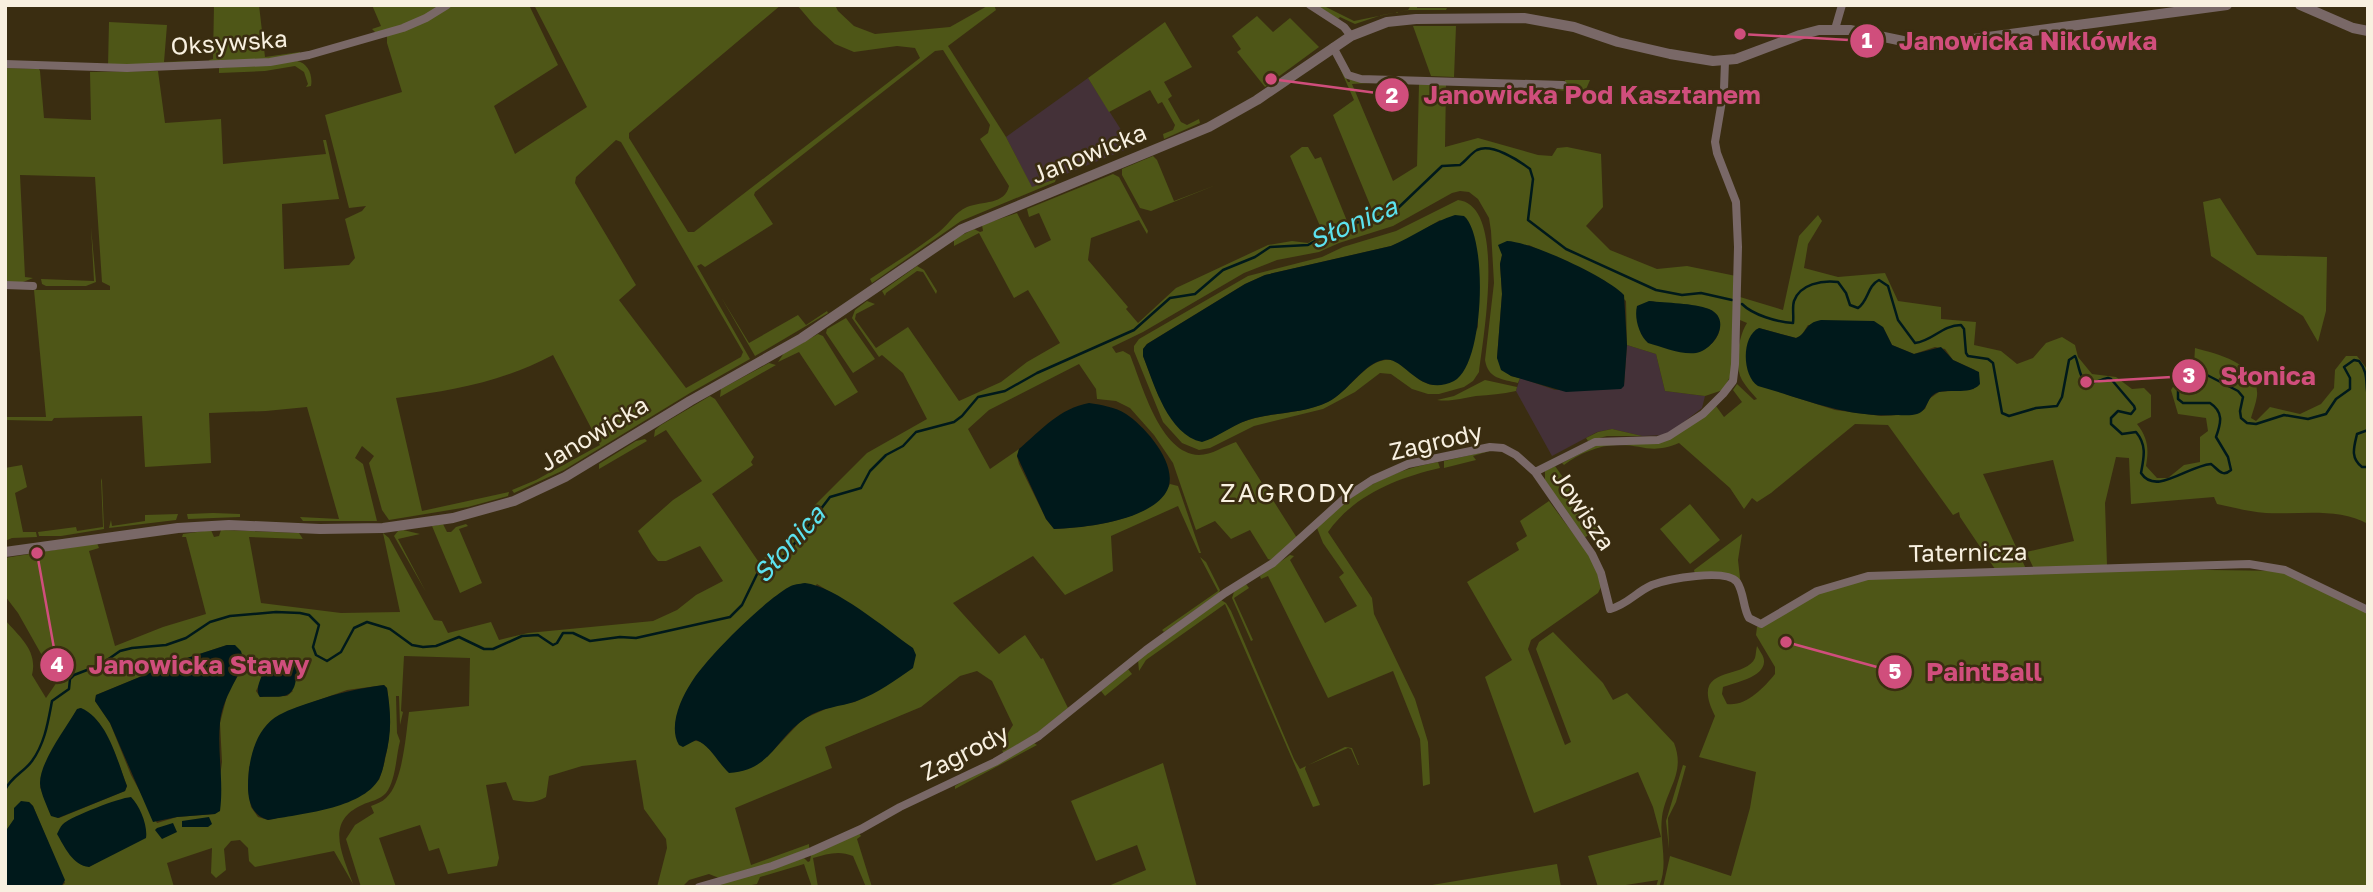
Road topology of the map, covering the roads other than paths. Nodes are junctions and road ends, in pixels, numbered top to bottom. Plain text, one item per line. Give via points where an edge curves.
1 (447, 5) edge
2 (1310, 5) edge
3 (1842, 5) edge
4 (2227, 5) edge
5 (2300, 5) edge
6 (1835, 29) junction
7 (2368, 31) edge
8 (1351, 36) junction
9 (1333, 47) junction
10 (1725, 61) junction
11 (5, 64) edge
12 (1563, 85) dead end
13 (5, 285) edge
14 (33, 286) dead end
15 (1535, 472) junction
16 (5, 552) edge
17 (1610, 609) joint
18 (2368, 610) edge
19 (699, 887) edge

1 - 11 street, Oksywska via 403,28 270,62 127,68
2 - 8 street
3 - 6 street
4 - 6 street, Janowicka via 1936,44
5 - 7 street
6 - 10 street, Janowicka via 1800,35
8 - 9 street, Janowicka
8 - 10 street, Janowicka via 1398,20 1524,18 1670,54
9 - 12 street via 1348,75 1361,79
9 - 16 street, Janowicka via 1209,127 962,229 802,338 565,477 514,502 453,518 383,528 178,528
10 - 15 street via 1715,142 1736,202 1732,382 1703,414 1664,439 1595,442
13 - 14 street
15 - 17 street, Jowisza via 1595,560
15 - 19 street, Zagrody via 1509,451 1490,447 1408,464 1384,474 1346,497 1273,563 1146,650 1039,736 824,846
17 - 18 street, Taternicza via 1654,584 1715,575 1734,580 1749,618 1761,624 1818,591 1868,576 2249,564 2285,570

